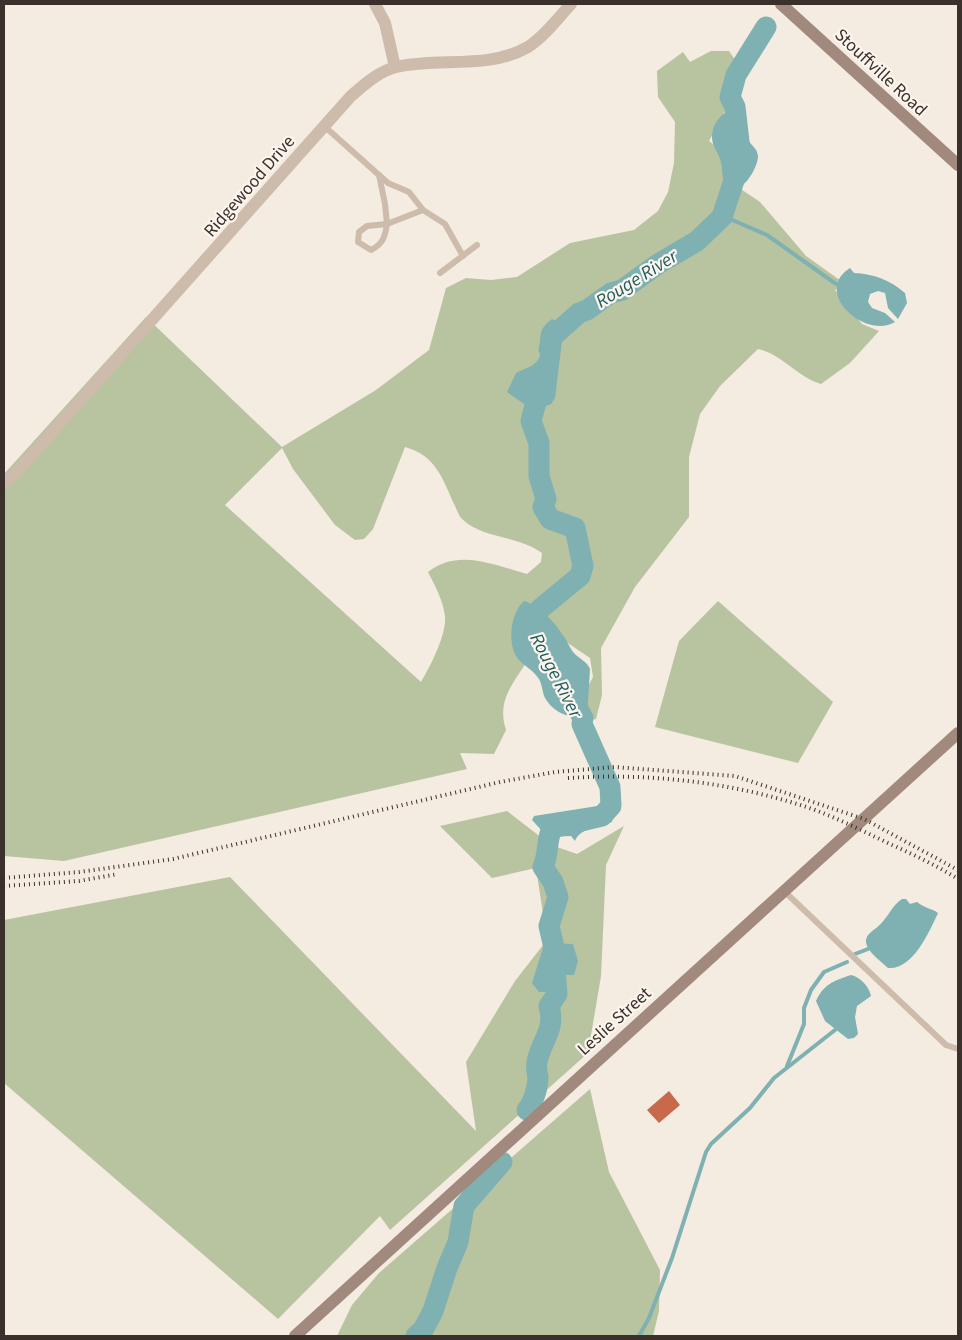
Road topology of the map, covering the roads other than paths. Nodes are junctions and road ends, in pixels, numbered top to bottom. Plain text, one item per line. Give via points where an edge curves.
1 (375, 4) edge
2 (572, 4) edge
3 (781, 4) edge
4 (395, 67) junction
5 (324, 126) junction
6 (958, 165) edge
7 (379, 174) junction
8 (423, 210) junction
9 (387, 224) junction
10 (477, 245) dead end
11 (463, 256) junction
12 (440, 273) dead end
13 (4, 483) edge
14 (958, 733) edge
15 (784, 891) junction
16 (958, 1049) edge
17 (295, 1336) edge

1 - 4 street via 384,23
2 - 4 street, Ridgewood Drive via 541,37 511,55 482,62 452,61
3 - 6 street, Stouffville Road
4 - 5 street, Ridgewood Drive via 368,81
5 - 7 lane
5 - 13 street, Ridgewood Drive via 21,468
7 - 8 lane via 388,183 409,192
7 - 9 lane
8 - 9 lane
8 - 11 lane via 445,224
9 - 9 lane via 367,226 359,232 358,242 371,250 378,246 384,239
10 - 11 lane
11 - 12 lane
14 - 15 street, Leslie Street
15 - 16 lane via 946,1044
15 - 17 street, Leslie Street

